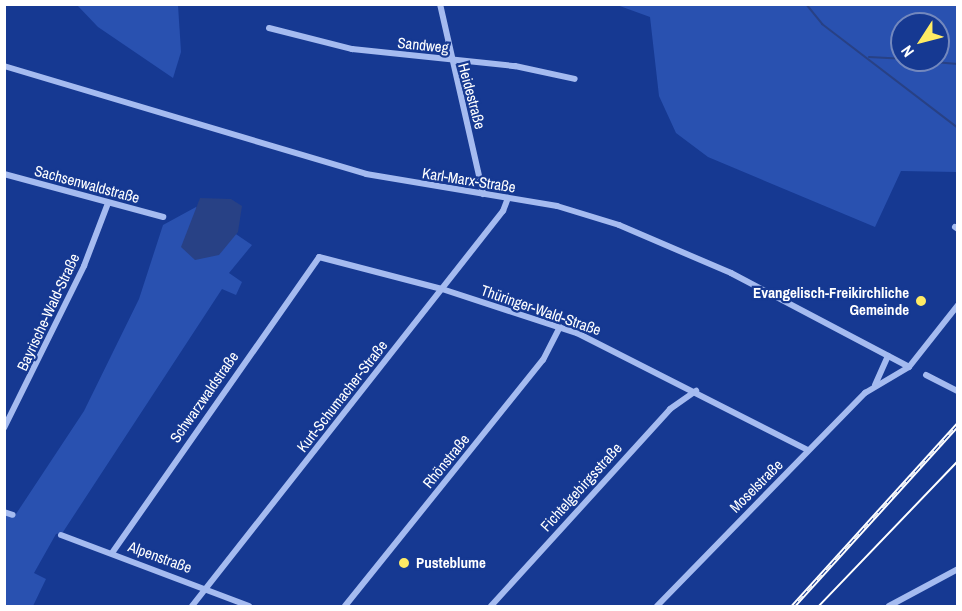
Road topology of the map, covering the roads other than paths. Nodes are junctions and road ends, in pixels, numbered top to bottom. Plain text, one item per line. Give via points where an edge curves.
1 (440, 4) edge
2 (268, 28) dead end
3 (450, 60) junction
4 (4, 66) edge
5 (575, 79) dead end
6 (4, 174) edge
7 (483, 194) junction
8 (508, 198) junction
9 (108, 203) junction
10 (163, 217) dead end
11 (319, 257) joint
12 (442, 289) junction
13 (957, 305) edge
14 (560, 327) junction
15 (888, 356) junction
16 (909, 368) junction
17 (926, 375) dead end
18 (875, 385) junction
19 (696, 391) junction
20 (957, 391) edge
21 (4, 428) edge
22 (808, 450) junction
23 (4, 512) edge
24 (13, 515) dead end
25 (61, 535) dead end
26 (112, 552) junction
27 (957, 569) edge
28 (206, 587) junction
29 (192, 606) edge
30 (249, 606) edge
31 (345, 606) edge
32 (491, 606) edge
33 (657, 606) edge
34 (889, 606) edge

1 - 3 street, Heidestraße
2 - 3 street, Sandweg via 352,49
3 - 5 street, Sandweg via 515,66
3 - 7 street, Heidestraße
4 - 7 street, Karl-Marx-Straße via 366,174
6 - 9 street, Sachsenwaldstraße
7 - 8 street, Karl-Marx-Straße
8 - 12 street, Kurt-Schumacher-Straße
8 - 15 street, Karl-Marx-Straße via 571,210 662,242
9 - 10 street, Sachsenwaldstraße
9 - 21 street, Bayrische-Wald-Straße via 84,266
11 - 12 street, Thüringer-Wald-Straße
11 - 26 street, Schwarzwaldstraße
12 - 14 street, Thüringer-Wald-Straße
12 - 28 street, Kurt-Schumacher-Straße
13 - 16 street
14 - 19 street, Thüringer-Wald-Straße
14 - 31 street, Rhönstraße via 543,360
15 - 16 street, Karl-Marx-Straße
15 - 18 street, Moselstraße
16 - 18 street, Moselstraße
17 - 20 street
18 - 22 street, Moselstraße
19 - 22 street, Thüringer-Wald-Straße
19 - 32 street, Fichtelgebirgsstraße via 668,410
22 - 33 street, Moselstraße
23 - 24 street
25 - 26 street, Alpenstraße
26 - 28 street, Alpenstraße
27 - 34 street
28 - 29 street, Kurt-Schumacher-Straße
28 - 30 street, Alpenstraße

